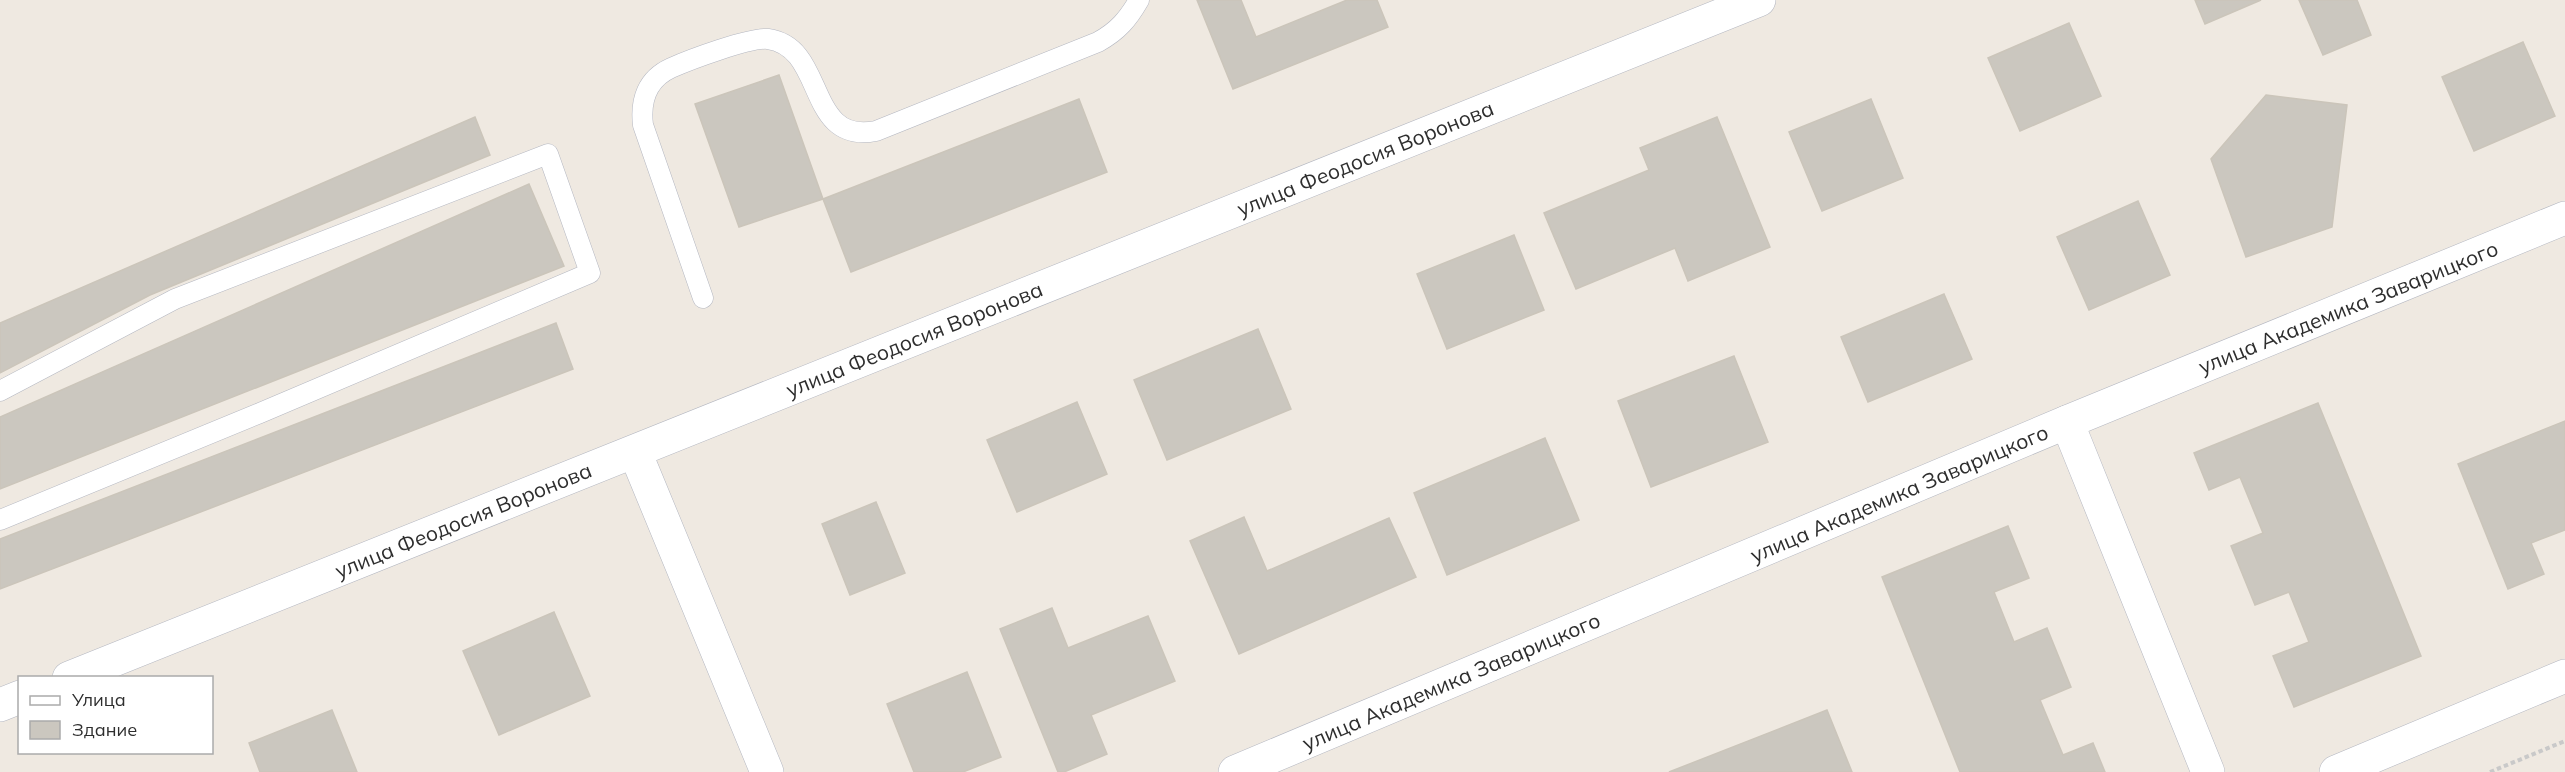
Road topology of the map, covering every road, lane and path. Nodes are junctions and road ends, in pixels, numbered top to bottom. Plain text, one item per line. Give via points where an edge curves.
1 (1139, 0) edge
2 (1759, 0) edge
3 (2565, 218) edge
4 (703, 298) dead end
5 (0, 391) edge
6 (2067, 422) junction
7 (635, 452) junction
8 (0, 520) edge
9 (74, 676) edge
10 (2565, 676) edge
11 (18, 698) edge
12 (0, 705) edge
13 (2565, 741) edge
14 (767, 772) edge
15 (1235, 772) edge
16 (2208, 772) edge
17 (2336, 772) edge
18 (2490, 772) edge

1 - 4 lane via 1128,20 1098,42 861,134 846,131 834,122 795,51 781,42 765,38 749,41 656,77 645,91 641,107 643,124
2 - 7 street, улица Феодосия Воронова
3 - 6 street, улица Академика Заварицкого
5 - 8 lane via 175,299 548,154 590,273
6 - 15 street, улица Академика Заварицкого
6 - 16 street
7 - 9 street, улица Феодосия Воронова
7 - 14 street
10 - 17 street
11 - 12 street
13 - 18 path

